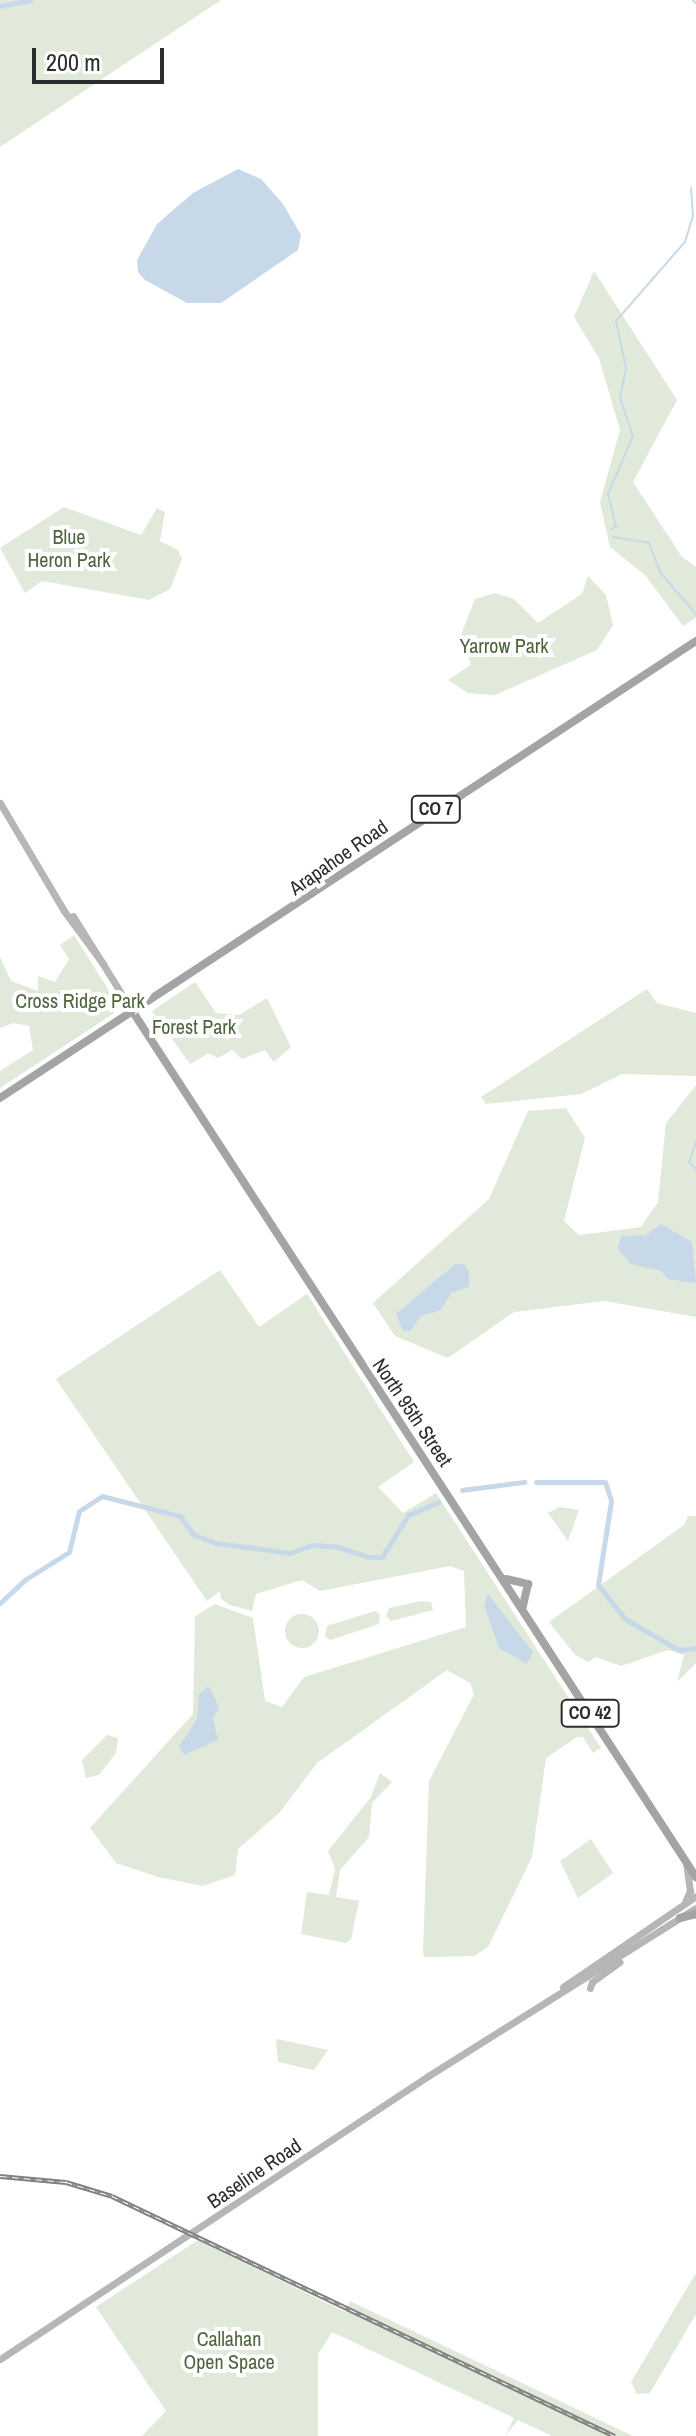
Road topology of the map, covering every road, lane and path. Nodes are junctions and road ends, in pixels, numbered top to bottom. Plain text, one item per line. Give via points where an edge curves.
1 (696, 641) edge
2 (0, 803) edge
3 (131, 1009) junction
4 (0, 1098) edge
5 (502, 1576) junction
6 (524, 1610) junction
7 (686, 1862) junction
8 (696, 1870) edge
9 (696, 1877) edge
10 (696, 1896) edge
11 (682, 1905) junction
12 (696, 1911) edge
13 (680, 1918) joint
14 (629, 1952) junction
15 (590, 1988) dead end
16 (526, 2014) junction
17 (0, 2359) edge

1 - 3 main road, Arapahoe Road / CO 7
2 - 3 main road, North 95th Street
3 - 4 main road, Arapahoe Road / CO 7
3 - 5 main road, North 95th Street / CO 42
5 - 6 main road, North 95th Street / CO 42
5 - 6 main road via 528,1584
6 - 7 main road, North 95th Street / CO 42
7 - 8 main road
7 - 9 main road, North 95th Street / CO 42
7 - 11 main road via 690,1891
10 - 11 main road, Baseline Road
11 - 16 main road, Baseline Road
12 - 13 main road
13 - 14 main road, Baseline Road
14 - 15 main road
14 - 16 main road, Baseline Road
16 - 17 main road, Baseline Road

